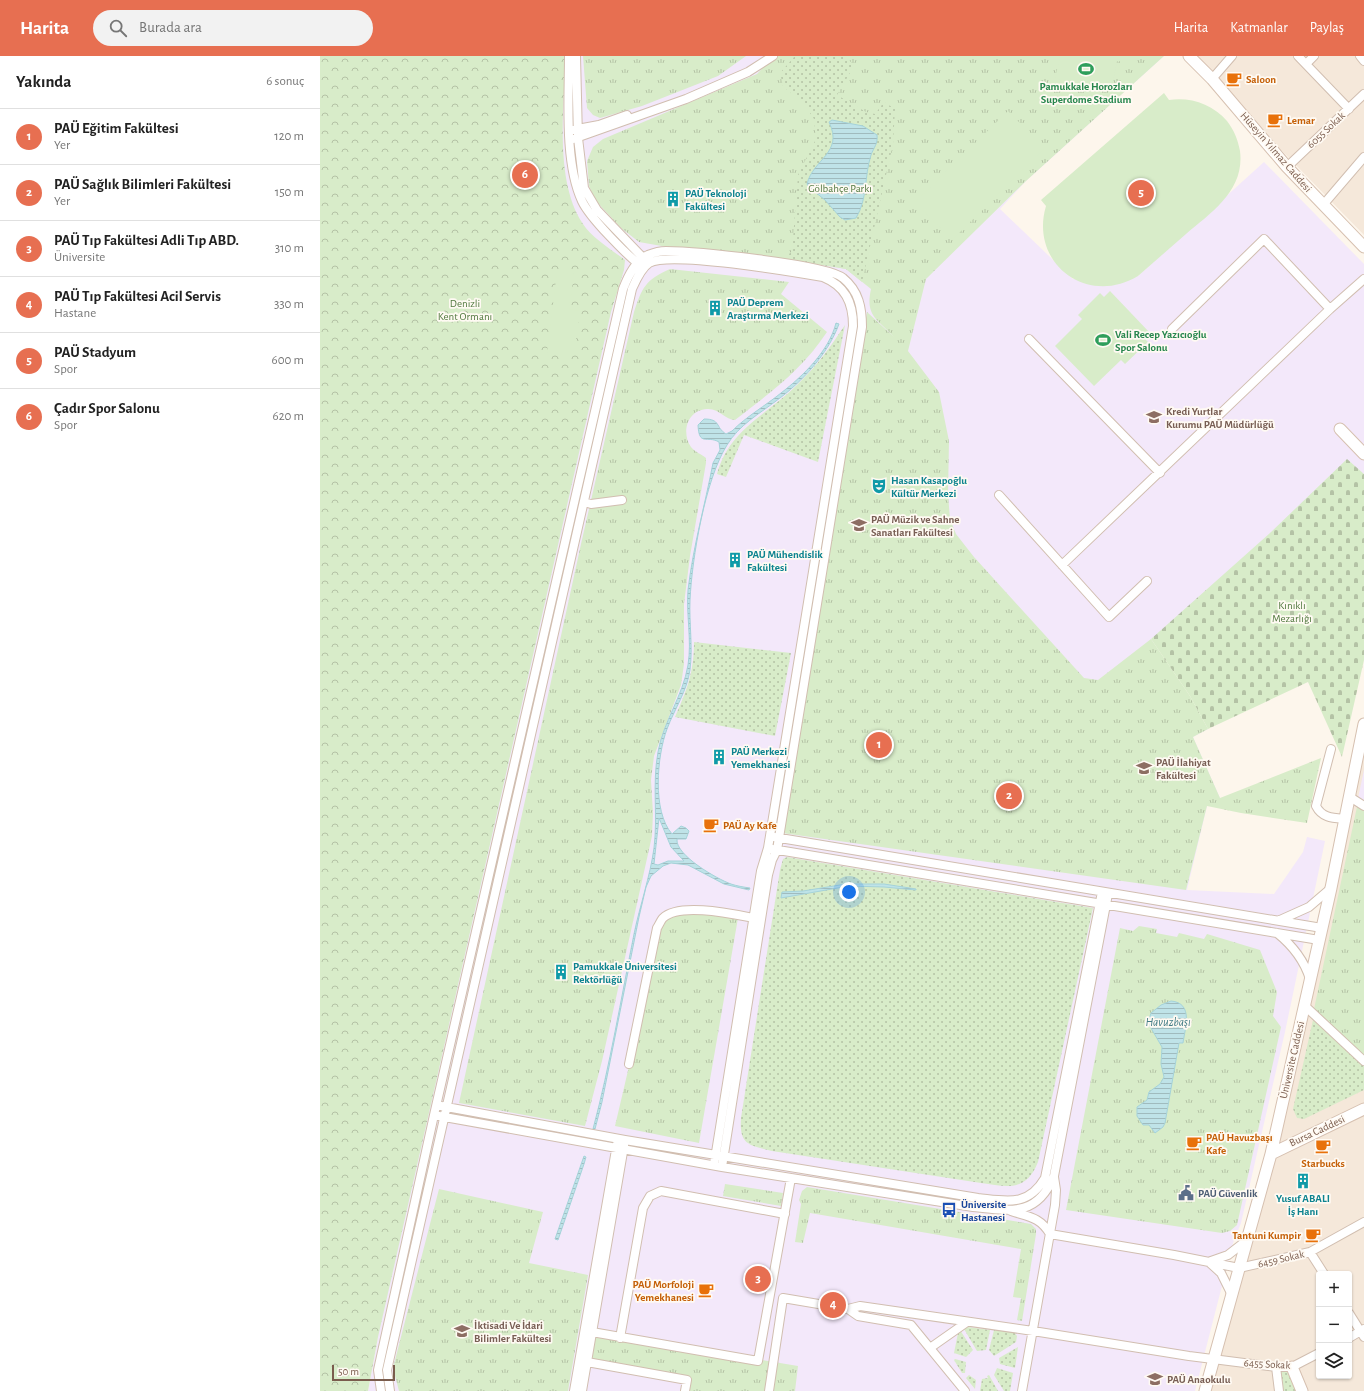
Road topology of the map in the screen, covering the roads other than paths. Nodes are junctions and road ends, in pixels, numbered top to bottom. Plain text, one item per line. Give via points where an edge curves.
1 (569, 56) edge
2 (576, 56) edge
3 (765, 56) edge
4 (773, 56) edge
5 (1189, 56) edge
6 (1232, 56) edge
7 (1298, 56) edge
8 (1314, 56) edge
9 (1360, 56) edge
10 (1364, 61) edge
11 (1306, 64) junction
12 (1212, 79) junction
13 (1364, 94) edge
14 (1349, 109) junction
15 (574, 134) junction
16 (1364, 157) edge
17 (1287, 166) junction
18 (1323, 205) junction
19 (1364, 247) edge
20 (643, 263) junction
21 (1364, 279) edge
22 (1330, 309) junction
23 (1172, 329) dead end
24 (1029, 339) dead end
25 (1340, 429) dead end
26 (1364, 454) edge
27 (1160, 473) junction
28 (999, 495) dead end
29 (622, 500) dead end
30 (584, 502) junction
31 (822, 511) junction
32 (831, 514) junction
33 (1062, 565) junction
34 (1147, 581) dead end
35 (1364, 724) edge
36 (1331, 749) dead end
37 (1350, 797) junction
38 (1364, 806) edge
39 (1345, 819) junction
40 (769, 836) junction
41 (779, 838) junction
42 (768, 848) junction
43 (777, 850) junction
44 (1331, 888) junction
45 (1105, 893) junction
46 (1103, 904) junction
47 (754, 918) junction
48 (1279, 921) junction
49 (1322, 928) junction
50 (1276, 932) junction
51 (1319, 940) junction
52 (1311, 980) junction
53 (1305, 1006) junction
54 (1364, 1061) edge
55 (629, 1064) dead end
56 (437, 1105) junction
57 (446, 1107) junction
58 (1364, 1109) edge
59 (434, 1115) junction
60 (444, 1117) junction
61 (622, 1139) junction
62 (620, 1149) junction
63 (1271, 1154) junction
64 (720, 1156) junction
65 (718, 1166) junction
66 (1054, 1176) dead end
67 (791, 1178) junction
68 (1010, 1211) junction
69 (785, 1214) junction
70 (1364, 1222) edge
71 (1050, 1234) junction
72 (1246, 1241) junction
73 (1310, 1252) junction
74 (1208, 1262) junction
75 (1239, 1268) junction
76 (1322, 1271) edge
77 (1231, 1293) junction
78 (848, 1309) junction
79 (1352, 1317) edge
80 (967, 1322) junction
81 (1032, 1330) junction
82 (592, 1332) junction
83 (1363, 1333) edge
84 (1352, 1337) edge
85 (620, 1338) junction
86 (930, 1348) junction
87 (1316, 1355) edge
88 (1212, 1360) junction
89 (587, 1362) junction
90 (1276, 1367) junction
91 (1292, 1367) junction
92 (381, 1391) edge
93 (390, 1391) edge
94 (574, 1391) edge
95 (582, 1391) edge
96 (685, 1391) edge
97 (769, 1391) edge
98 (965, 1391) edge
99 (1022, 1391) edge
100 (1205, 1391) edge
101 (1279, 1391) edge
102 (1302, 1391) edge

1 - 15 street
2 - 15 street
3 - 15 street via 684,94
4 - 15 street via 748,72 686,99
5 - 12 main road, Hüseyin Yılmaz Caddesi
6 - 12 street
7 - 11 street
8 - 11 street
9 - 10 street
11 - 14 street
12 - 17 main road, Hüseyin Yılmaz Caddesi
13 - 14 street, 6055 Sokak
14 - 17 street, 6055 Sokak
15 - 20 street via 584,188 590,200
16 - 18 street
17 - 18 main road, Hüseyin Yılmaz Caddesi
18 - 19 main road, Hüseyin Yılmaz Caddesi
20 - 30 street via 632,289
20 - 31 street via 666,259 749,266 823,277 843,290 853,314 853,326
20 - 32 street via 664,251 742,258 832,272 849,284 862,309 862,327
20 - 56 street via 628,278 623,289
21 - 22 street
22 - 23 street via 1264,239
22 - 27 street
24 - 27 street
25 - 26 main road
27 - 33 street
28 - 33 street
29 - 30 street via 591,504
30 - 57 street
31 - 32 street
31 - 40 street
32 - 41 street
33 - 34 street via 1109,617
35 - 37 main road, Üniversite Caddesi
36 - 39 street via 1316,806 1319,812 1330,818
37 - 38 street
37 - 39 main road, Üniversite Caddesi
39 - 44 main road, Üniversite Caddesi
40 - 41 street
40 - 42 street
41 - 43 street
41 - 45 street
42 - 43 street
42 - 47 street via 761,871
43 - 46 street
43 - 64 street via 768,875
44 - 48 street via 1309,907
44 - 49 main road, Üniversite Caddesi
45 - 46 street
45 - 48 street
46 - 50 street
46 - 64 street via 1045,1178 1038,1190 1027,1198 1012,1202 978,1198
46 - 68 street via 1054,1176 1041,1199 1032,1205
47 - 55 street via 686,909 673,912 664,918 657,928
47 - 64 street
48 - 49 street
49 - 51 main road, Üniversite Caddesi
50 - 51 street
50 - 52 street via 1292,947
51 - 52 main road, Üniversite Caddesi
52 - 53 main road, Üniversite Caddesi
53 - 54 street
53 - 63 main road, Üniversite Caddesi
56 - 57 street
56 - 59 street
57 - 60 street
57 - 61 street
58 - 63 main road, Bursa Caddesi
59 - 60 street
59 - 92 street via 378,1370
60 - 62 street
60 - 93 street via 386,1370
61 - 62 street
61 - 64 street
62 - 65 street
62 - 82 street
62 - 94 street
63 - 72 main road, Üniversite Caddesi
64 - 65 street
65 - 67 street
66 - 71 street via 1056,1190
67 - 68 street
67 - 69 street
68 - 71 street via 1037,1219
69 - 85 street via 661,1191 650,1196 642,1208
69 - 85 street via 758,1362
70 - 73 street, 6459 Sokak
71 - 74 street
71 - 81 street
72 - 74 street via 1223,1258
72 - 75 main road, Üniversite Caddesi
73 - 75 street, 6459 Sokak
73 - 76 street
74 - 75 street
74 - 77 street via 1220,1273
75 - 77 main road, Üniversite Caddesi
77 - 88 main road, Üniversite Caddesi
78 - 80 street, 6455 Sokak via 860,1306
78 - 86 street via 858,1316 911,1325
78 - 97 street via 783,1298
79 - 83 street
80 - 81 street, 6455 Sokak
80 - 86 street
81 - 88 street, 6455 Sokak
81 - 99 street
82 - 85 street
82 - 89 street
83 - 84 street
86 - 98 street
87 - 91 street, 6455 Sokak
88 - 90 street, 6455 Sokak
88 - 100 main road, Üniversite Caddesi
89 - 95 street
89 - 96 street via 687,1380
90 - 91 street, 6455 Sokak
90 - 101 street
91 - 102 main road

